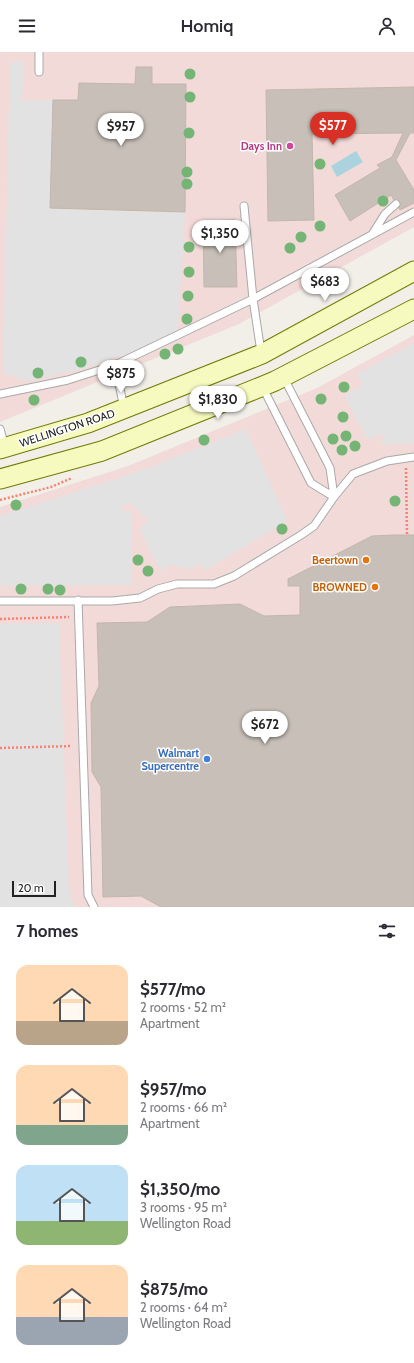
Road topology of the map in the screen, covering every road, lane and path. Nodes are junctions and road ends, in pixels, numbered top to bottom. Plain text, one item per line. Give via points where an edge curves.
1 (39, 52) edge
2 (39, 72) dead end
3 (396, 204) dead end
4 (244, 206) dead end
5 (414, 212) edge
6 (373, 234) junction
7 (414, 270) edge
8 (253, 299) junction
9 (414, 308) edge
10 (255, 357) junction
11 (115, 365) junction
12 (284, 376) junction
13 (263, 386) junction
14 (0, 394) edge
15 (125, 409) junction
16 (0, 429) edge
17 (3, 448) edge
18 (410, 457) edge
19 (0, 479) edge
20 (334, 497) junction
21 (407, 536) dead end
22 (78, 600) junction
23 (0, 601) edge
24 (79, 617) junction
25 (0, 619) edge
26 (83, 746) junction
27 (0, 748) edge
28 (94, 907) edge

1 - 2 lane
3 - 6 lane via 385,214
4 - 8 lane
5 - 6 lane
6 - 8 lane
7 - 10 main road, WELLINGTON ROAD
8 - 10 lane
8 - 11 lane
9 - 12 main road
10 - 13 main road
10 - 15 main road, WELLINGTON ROAD
11 - 14 lane via 68,380
11 - 15 lane
12 - 13 main road
12 - 20 lane via 330,468
13 - 19 main road via 102,450
13 - 20 lane via 311,483
15 - 17 main road, WELLINGTON ROAD via 88,423
16 - 17 lane
18 - 20 lane via 387,461 353,474
18 - 21 path
20 - 22 lane via 314,526 234,576 214,584 177,584 158,589 140,598 112,601
22 - 23 lane
22 - 24 lane
24 - 25 path
24 - 26 lane
26 - 27 path
26 - 28 lane via 88,895

